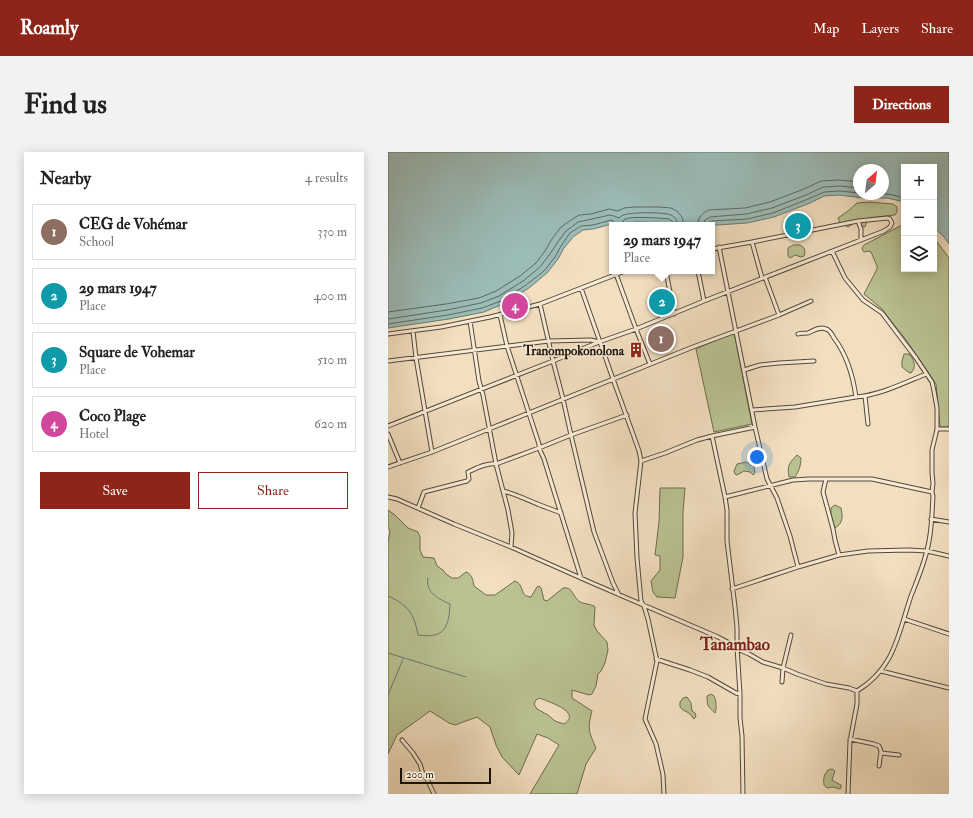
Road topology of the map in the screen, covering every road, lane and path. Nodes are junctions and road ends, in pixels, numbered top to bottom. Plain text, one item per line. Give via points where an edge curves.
1 (858, 221) junction
2 (861, 239) junction
3 (752, 242) junction
4 (719, 247) junction
5 (715, 248) edge
6 (832, 252) junction
7 (616, 274) joint
8 (667, 274) edge
9 (699, 274) edge
10 (764, 278) junction
11 (581, 288) junction
12 (728, 291) junction
13 (704, 301) junction
14 (811, 301) dead end
15 (540, 304) junction
16 (674, 314) junction
17 (779, 314) junction
18 (500, 315) junction
19 (470, 321) junction
20 (636, 329) junction
21 (735, 330) junction
22 (413, 331) junction
23 (388, 334) edge
24 (798, 334) dead end
25 (549, 341) junction
26 (599, 342) junction
27 (507, 346) junction
28 (475, 350) junction
29 (416, 358) junction
30 (388, 361) edge
31 (553, 361) junction
32 (814, 361) dead end
33 (650, 364) junction
34 (744, 370) junction
35 (926, 374) junction
36 (517, 375) junction
37 (612, 379) junction
38 (481, 389) junction
39 (865, 396) junction
40 (856, 397) junction
41 (563, 399) junction
42 (752, 410) junction
43 (425, 411) junction
44 (528, 413) junction
45 (627, 415) junction
46 (868, 424) dead end
47 (388, 426) edge
48 (755, 427) junction
49 (489, 429) junction
50 (938, 429) junction
51 (949, 429) edge
52 (388, 434) edge
53 (571, 435) junction
54 (712, 436) junction
55 (539, 448) junction
56 (432, 452) junction
57 (641, 461) junction
58 (400, 463) junction
59 (496, 464) junction
60 (388, 467) edge
61 (826, 479) junction
62 (771, 486) junction
63 (503, 491) junction
64 (932, 492) junction
65 (388, 497) edge
66 (725, 497) junction
67 (418, 508) junction
68 (561, 512) junction
69 (931, 519) junction
70 (949, 522) edge
71 (511, 547) junction
72 (927, 551) junction
73 (839, 555) junction
74 (949, 556) edge
75 (798, 567) junction
76 (581, 578) junction
77 (732, 589) junction
78 (619, 595) junction
79 (644, 606) junction
80 (904, 619) junction
81 (949, 634) edge
82 (791, 635) dead end
83 (737, 647) junction
84 (656, 659) junction
85 (783, 668) junction
86 (881, 671) junction
87 (782, 682) dead end
88 (949, 688) edge
89 (857, 691) junction
90 (740, 694) junction
91 (850, 739) junction
92 (402, 740) dead end
93 (881, 754) junction
94 (899, 755) dead end
95 (879, 766) dead end
96 (434, 794) edge
97 (664, 794) edge
98 (743, 794) edge
99 (848, 794) edge

1 - 2 street
1 - 2 street via 888,218 892,223 884,231
1 - 3 street
2 - 6 street
3 - 4 street
3 - 10 street
4 - 5 street
4 - 12 street
6 - 10 street
6 - 35 street via 845,278 863,300 882,313
7 - 11 street
7 - 20 street
8 - 16 street
9 - 13 street
10 - 12 street
10 - 17 street
11 - 15 street
11 - 26 street
12 - 13 street
12 - 21 street
13 - 16 street
14 - 17 street
15 - 18 street
15 - 25 street
16 - 20 street
17 - 21 street
18 - 19 street
18 - 27 street
19 - 22 street
19 - 28 street
20 - 26 street
20 - 33 street
21 - 33 street
21 - 34 street
22 - 23 street
22 - 29 street
24 - 40 street via 823,328 830,332 840,346 853,378
25 - 26 street
25 - 27 street
25 - 31 street
26 - 31 street
26 - 37 street
27 - 28 street
27 - 36 street
28 - 29 street
28 - 38 street
29 - 30 street
29 - 43 street
31 - 36 street
31 - 41 street
32 - 34 street via 760,365
33 - 37 street
34 - 42 street
35 - 39 street
35 - 50 street via 932,382
36 - 38 street
36 - 44 street
37 - 41 street
37 - 45 street
38 - 43 street
38 - 49 street
39 - 40 street
39 - 46 street
40 - 42 street via 795,408
41 - 44 street
41 - 53 street
42 - 48 street
43 - 47 street
43 - 56 street
44 - 49 street
44 - 55 street
45 - 53 street
45 - 57 street
48 - 54 street
48 - 62 street via 767,479
49 - 56 street
49 - 59 street
50 - 51 street
50 - 64 street via 932,450
52 - 58 street
53 - 55 street
53 - 78 street via 594,532
54 - 57 street
54 - 66 street
55 - 59 street
55 - 68 street
56 - 58 street
57 - 79 street via 635,513 641,601
58 - 60 street
59 - 63 street
59 - 67 street via 486,464 468,472 467,481 424,492
61 - 62 street via 793,480
61 - 64 street via 872,479
61 - 73 street via 823,492
62 - 66 street
62 - 75 street via 786,524
63 - 68 street
63 - 71 street via 512,533
64 - 69 street
65 - 67 street
66 - 77 street
67 - 71 street
68 - 76 street
69 - 70 street
69 - 72 street
71 - 76 street
72 - 73 street via 872,551
72 - 74 street
72 - 80 street
73 - 75 street
75 - 77 street
76 - 78 street
77 - 83 street
78 - 79 street
79 - 83 street
79 - 84 street
80 - 81 street
80 - 86 street via 889,660
82 - 85 street
83 - 85 street via 763,662
83 - 90 street
84 - 90 street via 708,677
84 - 97 street via 645,718 656,744 663,775
85 - 87 street
85 - 89 street via 826,684
86 - 88 street
86 - 89 street
89 - 91 street
90 - 98 street
91 - 93 street via 879,746
91 - 99 street
92 - 96 street via 420,764
93 - 94 street
93 - 95 street

